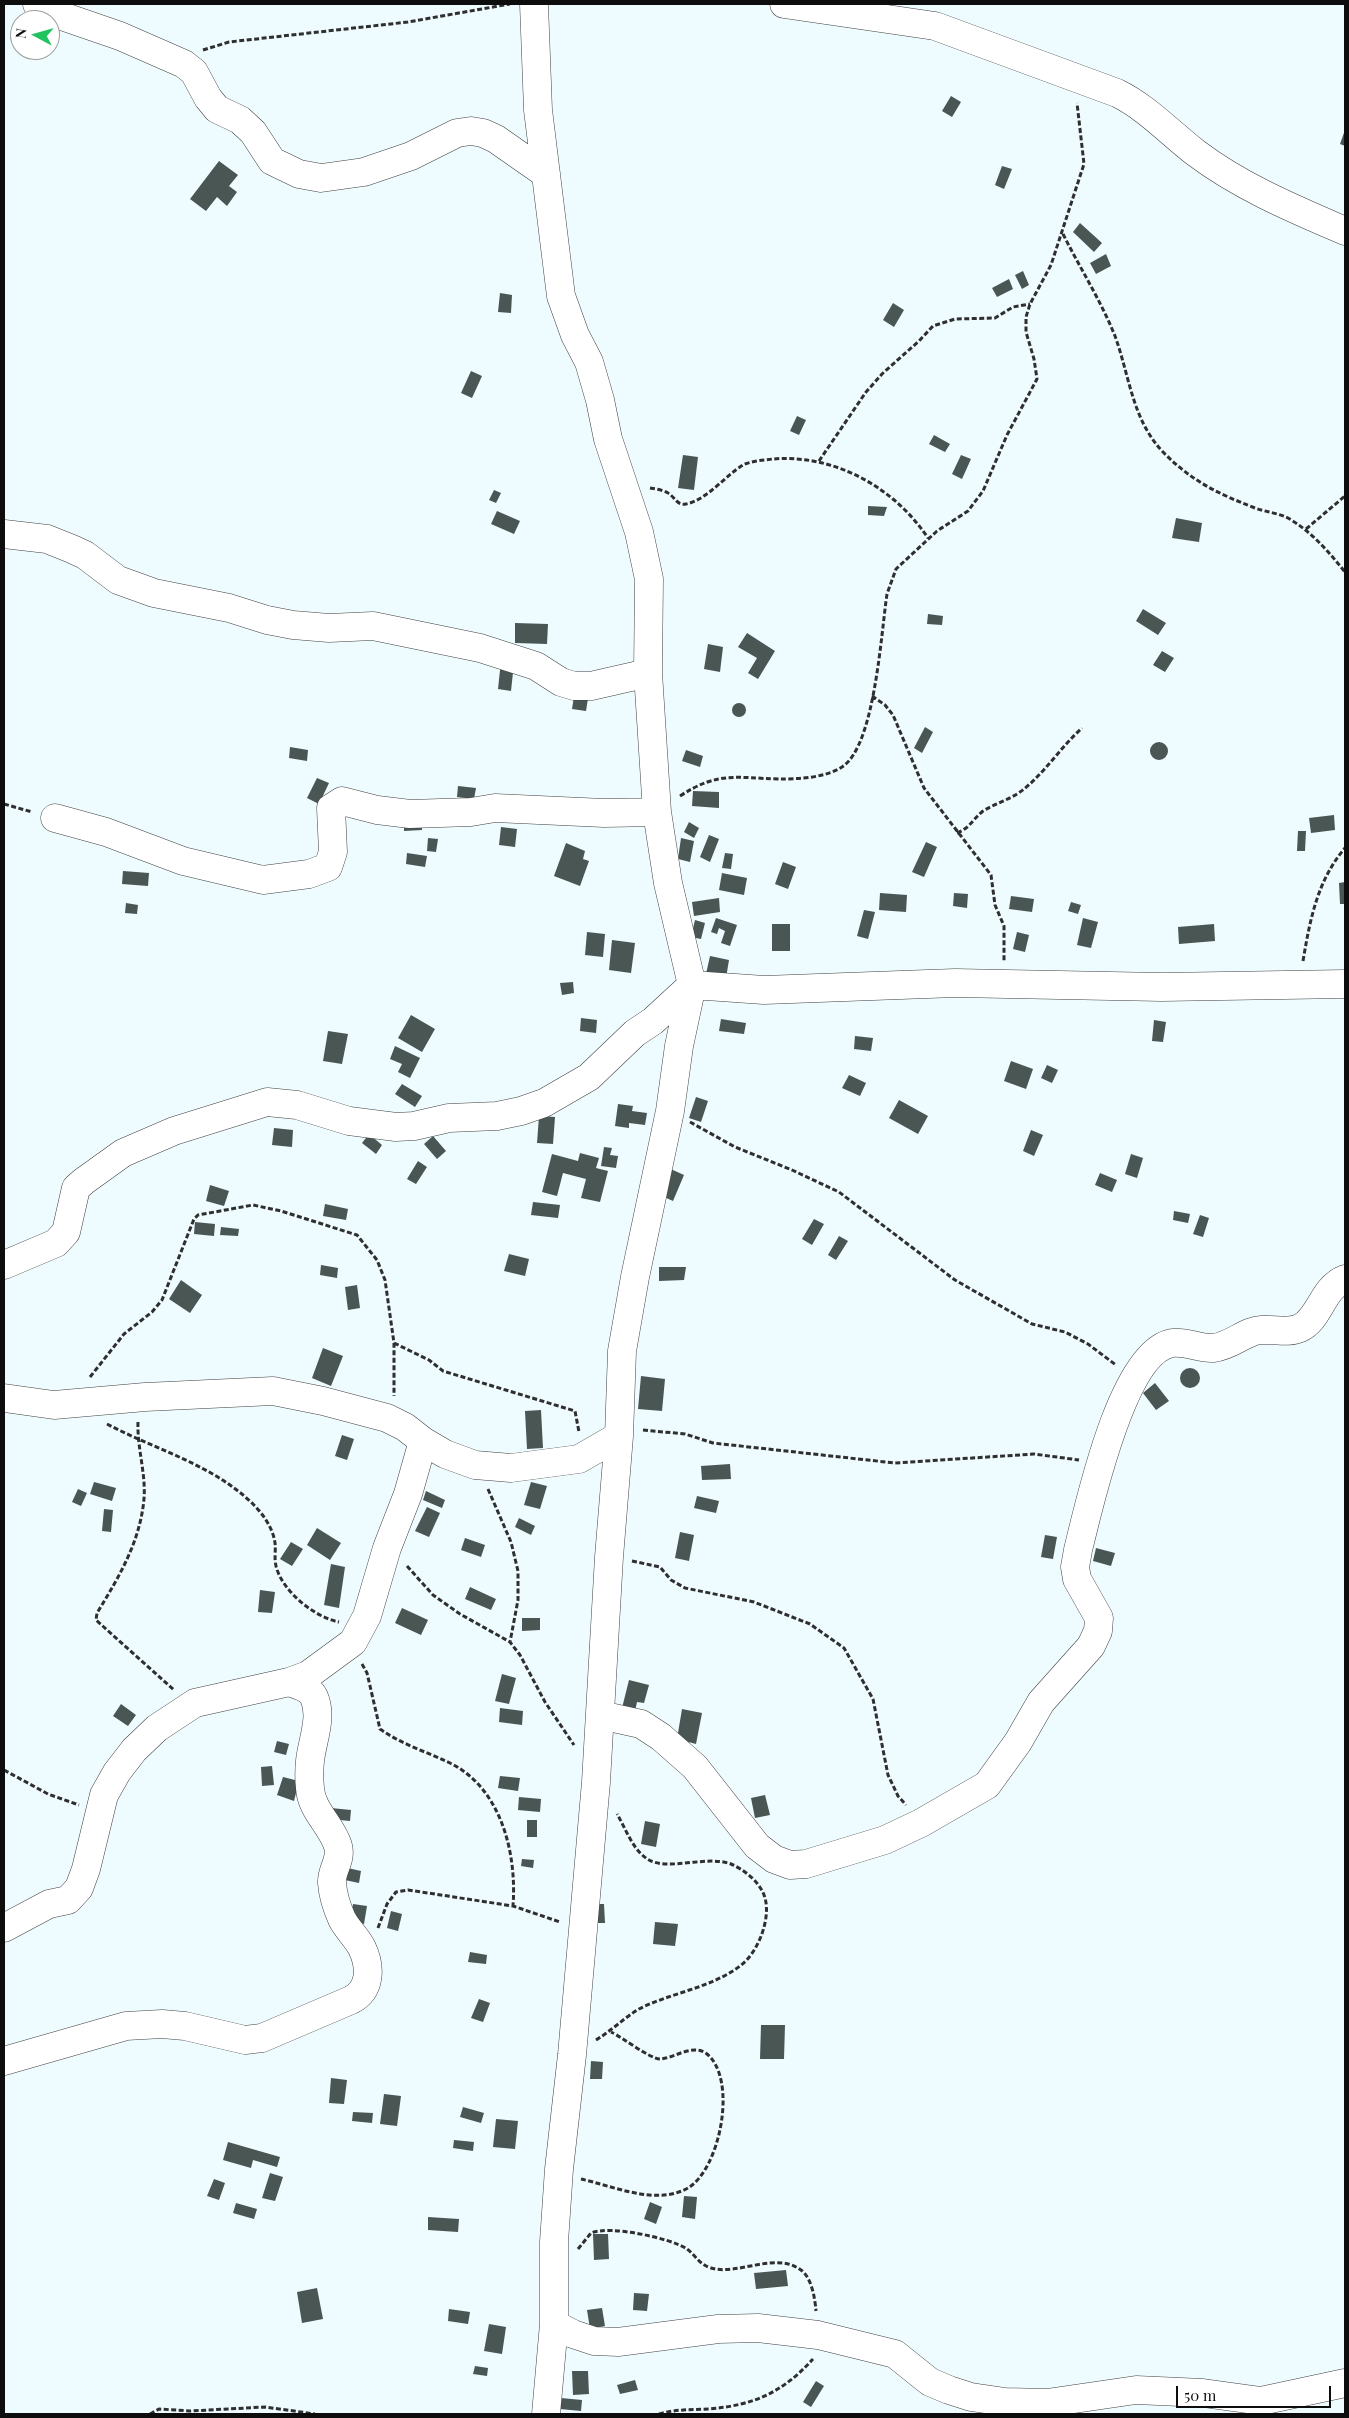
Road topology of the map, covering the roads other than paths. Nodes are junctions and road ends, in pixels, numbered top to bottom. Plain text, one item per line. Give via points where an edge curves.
1 (37, 4) edge
2 (534, 4) edge
3 (784, 4) edge
4 (546, 174) junction
5 (1345, 231) edge
6 (4, 534) edge
7 (648, 673) junction
8 (657, 812) junction
9 (55, 818) road end
10 (1345, 984) edge
11 (692, 985) junction
12 (4, 1265) edge
13 (1345, 1279) edge
14 (4, 1398) edge
15 (619, 1436) junction
16 (423, 1442) junction
17 (289, 1682) junction
18 (600, 1715) junction
19 (4, 1928) edge
20 (4, 2061) edge
21 (554, 2324) junction
22 (1345, 2383) edge
23 (546, 2414) edge

1 - 4 street via 184,64 194,72 217,109 240,120 253,132 272,161 299,174 321,178 364,172 411,156 457,133 471,131 496,139
2 - 4 street via 538,110
3 - 5 street via 935,26 1126,97 1196,153 1240,181
4 - 7 street via 561,296 589,362 608,439 639,532 649,579
6 - 7 street via 47,539 85,555 118,580 154,593 229,608 267,620 330,628 373,626 470,646 527,662 574,686 591,686
7 - 8 street
8 - 9 street via 494,808 410,814 342,801 331,808 333,852 328,867 309,874 262,880 183,861 106,832
8 - 11 street via 670,892
10 - 11 street via 1162,987 955,983 764,990
11 - 12 street via 589,1077 544,1103 521,1111 396,1127 349,1121 297,1105 267,1102 174,1131 123,1153 84,1181 76,1188 66,1232 56,1243
11 - 15 street via 622,1351
13 - 18 street via 1332,1287 1302,1327 1252,1332 1229,1345 1212,1348 1174,1343 1151,1355 1135,1379 1099,1462 1075,1567 1077,1579 1099,1618 1098,1631 1091,1646 1041,1702 1018,1742 987,1784 921,1823 885,1840 806,1864 790,1865 774,1859 757,1846 695,1767 661,1737 641,1724
14 - 16 street via 54,1405 273,1391 387,1418
15 - 16 street via 578,1459 511,1468 475,1465
15 - 18 street
16 - 17 street via 358,1634 308,1675
17 - 19 street via 218,1696 191,1705 158,1728 134,1750 104,1795 79,1888 68,1900 49,1904
17 - 20 street via 308,1689 317,1707 310,1790 338,1846 339,1862 332,1880 334,1900 343,1921 362,1948 367,1964 365,1988 358,1997 262,2038 245,2040 185,2026 126,2026
18 - 21 street via 572,2054 558,2169
21 - 22 street via 594,2341 618,2342 718,2329 758,2328 825,2336 895,2354 930,2382 949,2390 1005,2402 1047,2403 1136,2390 1203,2393 1261,2401
21 - 23 street

